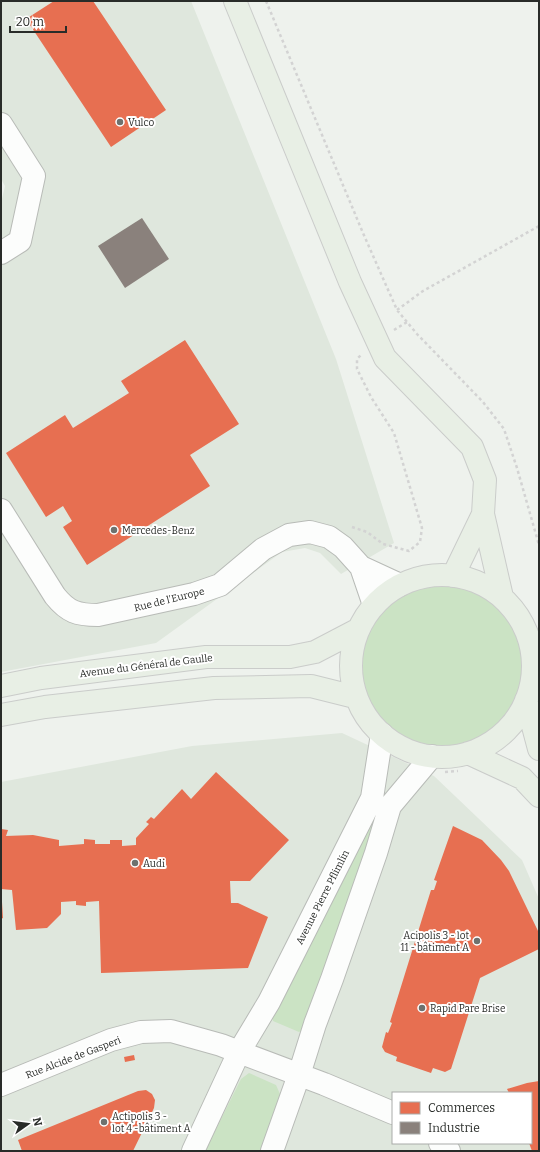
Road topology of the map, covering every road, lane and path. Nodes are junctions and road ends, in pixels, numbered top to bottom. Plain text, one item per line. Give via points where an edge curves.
1 (235, 1) edge
2 (266, 1) edge
3 (1, 124) edge
4 (539, 226) edge
5 (1, 253) edge
6 (397, 310) junction
7 (407, 322) junction
8 (377, 342) junction
9 (1, 510) edge
10 (483, 514) junction
11 (383, 544) dead end
12 (539, 545) edge
13 (361, 567) junction
14 (453, 576) junction
15 (400, 585) junction
16 (502, 598) junction
17 (374, 605) junction
18 (359, 629) junction
19 (1, 686) edge
20 (355, 697) junction
21 (526, 700) junction
22 (1, 715) edge
23 (382, 734) junction
24 (539, 749) edge
25 (463, 762) junction
26 (435, 764) junction
27 (539, 796) edge
28 (239, 1052) junction
29 (299, 1075) junction
30 (1, 1085) edge
31 (392, 1113) edge
32 (441, 1144) edge
33 (193, 1151) edge
34 (272, 1151) edge
35 (449, 1151) edge

1 - 8 main road
2 - 6 path
3 - 5 street via 34,176 20,241
4 - 6 path via 423,292
6 - 7 path
7 - 8 path
7 - 12 path via 483,402 504,429
8 - 10 main road via 385,358 472,447 485,480
8 - 11 path via 357,359 357,369 394,433 422,528 420,542 409,551
9 - 13 street, Rue de l'Europe via 63,606 87,615 98,615 220,586 263,549 289,535 310,532 329,537 343,547
10 - 14 main road
10 - 16 main road
13 - 15 street, Rue de l'Europe
13 - 17 street, Rue de l'Europe
14 - 15 main road via 424,577
14 - 16 main road via 471,580 491,589
15 - 17 main road
16 - 21 main road via 520,619 530,642 531,682
17 - 18 main road
18 - 19 main road, Avenue du Général de Gaulle via 315,652 290,657 206,657 41,678
18 - 20 main road via 353,644 351,666
20 - 22 main road via 311,686 214,688 45,707
20 - 23 main road via 370,722
21 - 24 main road
21 - 25 main road via 505,732
23 - 26 main road
23 - 28 street, Avenue Pierre Pflimlin via 372,798 269,1002
25 - 26 path
25 - 26 main road via 444,757
25 - 27 main road via 522,778
26 - 29 street via 390,806
28 - 29 street
28 - 30 street, Rue Alcide de Gasperi via 171,1031 141,1032 111,1040
28 - 33 street, Avenue Pierre Pflimlin
29 - 31 street
29 - 34 street
32 - 35 street

